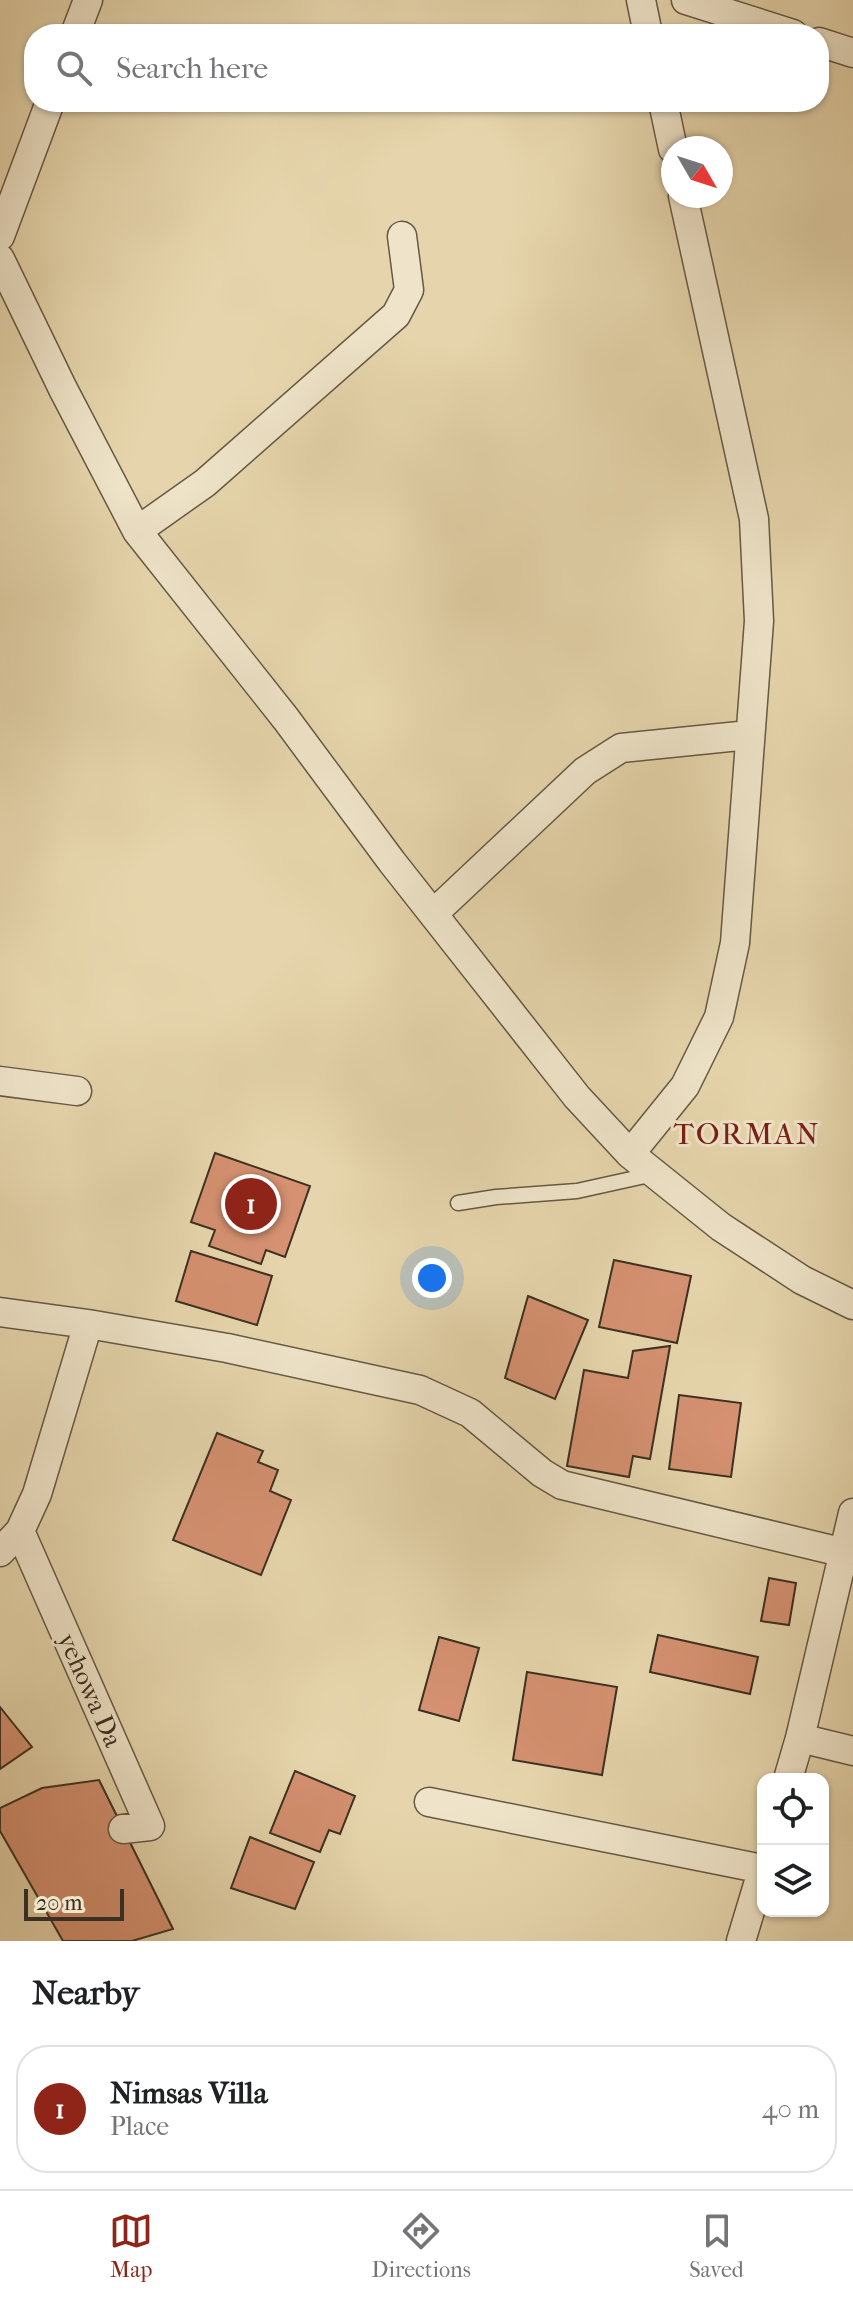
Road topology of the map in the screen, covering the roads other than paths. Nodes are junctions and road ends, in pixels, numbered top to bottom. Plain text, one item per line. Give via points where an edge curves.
1 (88, 0) edge
2 (641, 0) edge
3 (686, 0) edge
4 (79, 24) edge
5 (646, 24) edge
6 (762, 24) edge
7 (829, 45) edge
8 (853, 53) edge
9 (46, 112) edge
10 (665, 112) edge
11 (670, 136) edge
12 (686, 208) edge
13 (0, 236) edge
14 (402, 236) dead end
15 (0, 259) edge
16 (137, 531) junction
17 (749, 735) junction
18 (433, 914) junction
19 (0, 1081) edge
20 (77, 1091) dead end
21 (630, 1154) junction
22 (655, 1174) junction
23 (458, 1203) dead end
24 (853, 1305) edge
25 (0, 1312) edge
26 (88, 1324) junction
27 (853, 1513) edge
28 (20, 1531) junction
29 (0, 1552) edge
30 (845, 1553) junction
31 (800, 1738) junction
32 (853, 1751) edge
33 (790, 1773) edge
34 (429, 1802) dead end
35 (123, 1829) dead end
36 (757, 1867) edge
37 (757, 1888) edge
38 (741, 1941) edge

1 - 4 street
2 - 5 street
3 - 6 street
7 - 8 street
9 - 13 street
10 - 11 street
12 - 17 street via 754,519 759,621
14 - 16 street via 409,290 396,315 205,483
15 - 16 street
16 - 18 street
17 - 18 street via 621,748 585,771
17 - 21 street via 735,943 719,1017 685,1086
18 - 21 street via 577,1097
19 - 20 street
21 - 22 street
22 - 23 lane via 577,1191
22 - 24 street via 721,1227 802,1280
25 - 26 street
26 - 28 street via 37,1494
26 - 30 street via 420,1390 470,1413 562,1485
27 - 30 street
28 - 29 street
28 - 35 street, yehowa Da via 150,1826
30 - 31 street
31 - 32 street
31 - 33 street
34 - 36 street
37 - 38 street

